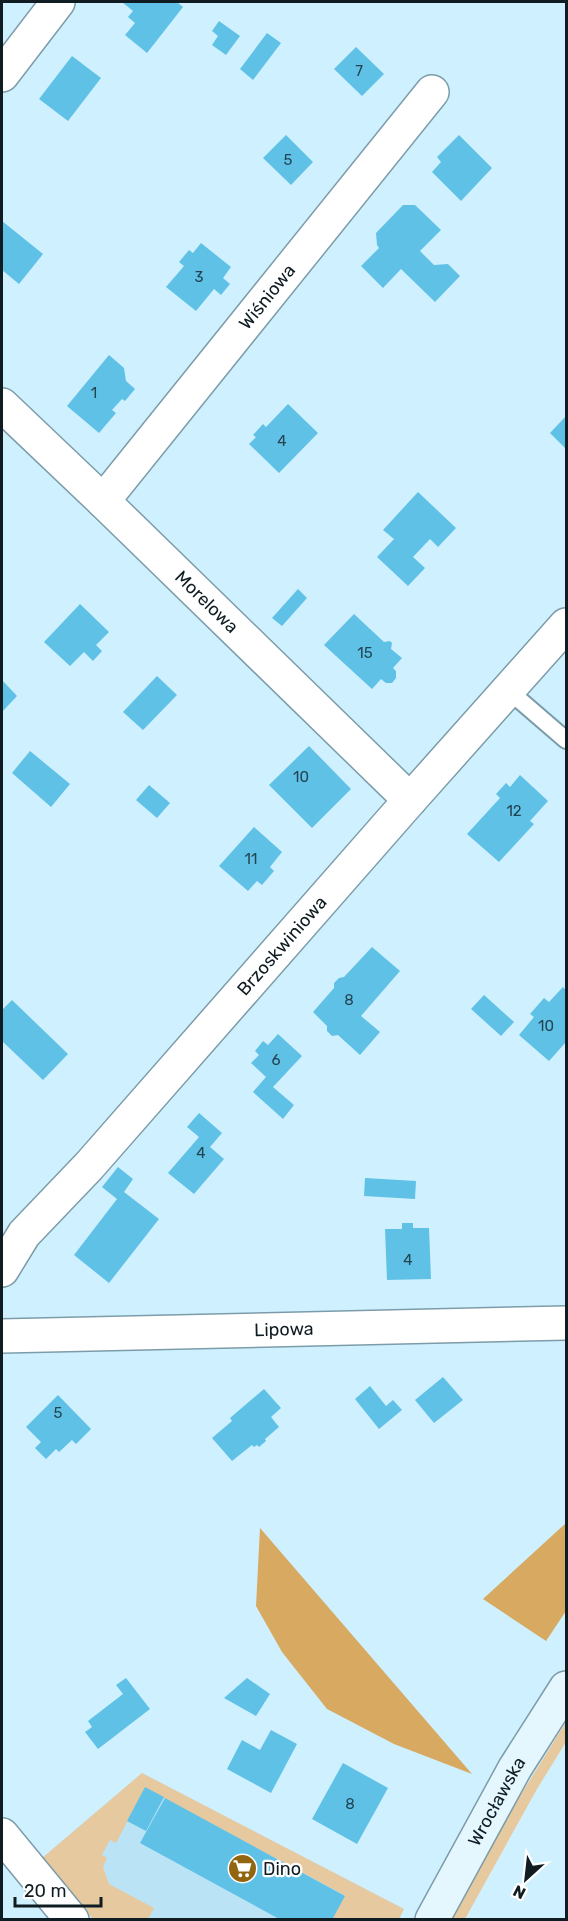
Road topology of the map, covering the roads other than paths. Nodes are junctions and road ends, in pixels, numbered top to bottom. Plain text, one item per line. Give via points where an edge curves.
1 (58, 2) edge
2 (2, 75) edge
3 (432, 92) dead end
4 (2, 405) edge
5 (103, 501) junction
6 (567, 625) edge
7 (508, 690) junction
8 (567, 740) edge
9 (410, 800) junction
10 (2, 1270) edge
11 (567, 1323) edge
12 (2, 1336) edge
13 (567, 1688) edge
14 (2, 1835) edge
15 (72, 1920) edge
16 (432, 1920) edge

1 - 2 street
3 - 5 street, Wiśniowa
4 - 5 street, Morelowa
5 - 9 street, Morelowa
6 - 7 street, Brzoskwiniowa
7 - 8 lane
7 - 9 street, Brzoskwiniowa
9 - 10 street, Brzoskwiniowa via 89,1166 24,1234
11 - 12 street, Lipowa
13 - 16 main road, Wrocławska via 515,1768
14 - 15 street

